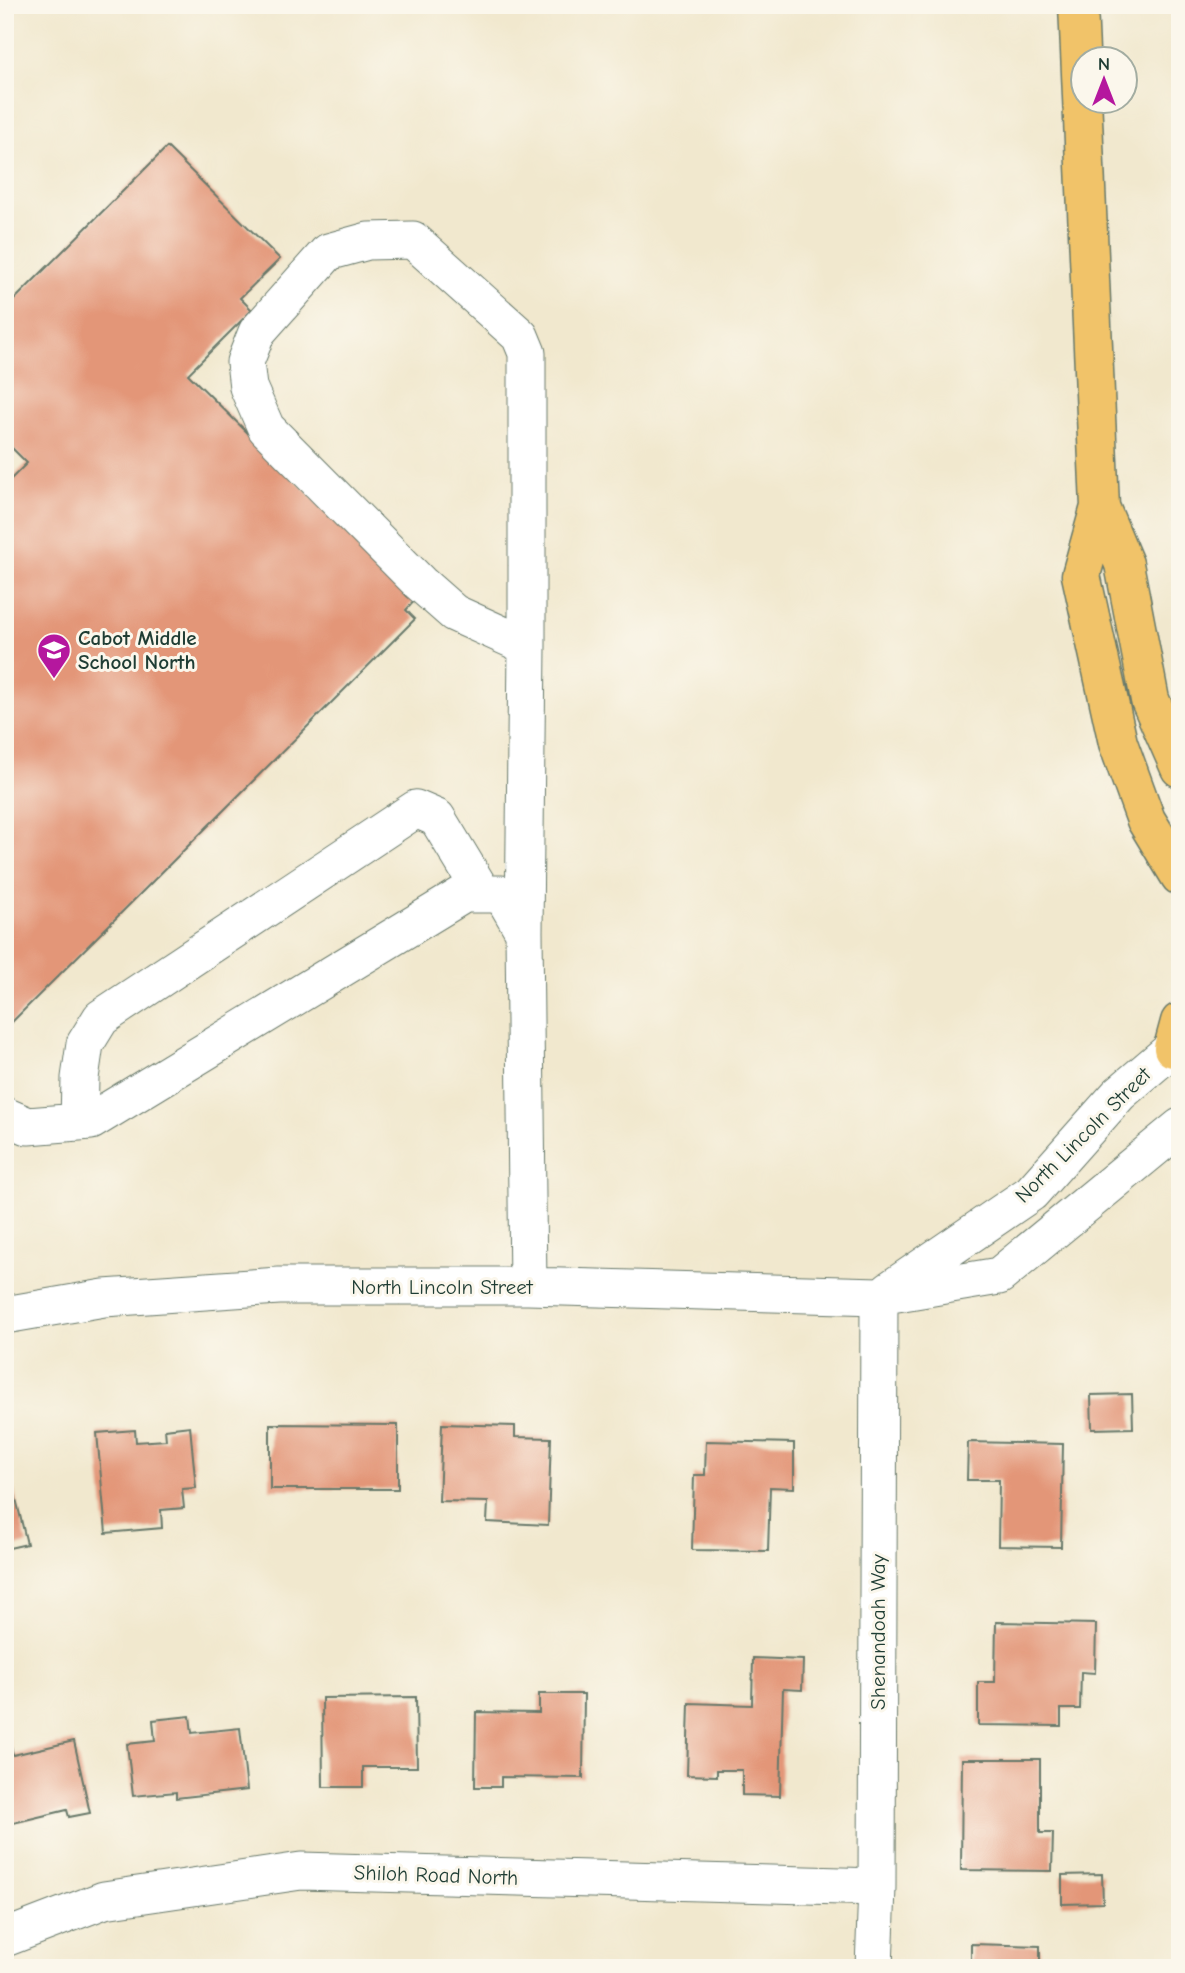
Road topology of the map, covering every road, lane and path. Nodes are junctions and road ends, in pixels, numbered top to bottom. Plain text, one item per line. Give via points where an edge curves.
1 (1078, 5) edge
2 (1100, 507) junction
3 (527, 646) junction
4 (1180, 768) edge
5 (1180, 876) edge
6 (483, 894) junction
7 (524, 932) junction
8 (1177, 1037) edge
9 (5, 1116) edge
10 (79, 1122) junction
11 (1180, 1127) edge
12 (1180, 1151) edge
13 (1117, 1179) junction
14 (528, 1286) junction
15 (879, 1296) junction
16 (5, 1315) edge
17 (877, 1887) junction
18 (5, 1938) edge
19 (874, 1968) edge

1 - 2 main road
2 - 4 main road via 1124,564 1150,700
2 - 5 main road via 1081,575 1118,743 1146,820
3 - 3 street via 527,353 520,336 413,240 368,240 328,252 257,332 245,362 248,387 266,428 454,613
3 - 7 street
6 - 7 street via 502,894
6 - 10 street via 464,894 91,1121
6 - 10 street via 437,818 416,809 101,1018 85,1044
7 - 14 street
8 - 15 street, North Lincoln Street via 1031,1193
9 - 10 street via 29,1126
11 - 13 street, North Lincoln Street
12 - 13 street via 1147,1176
13 - 15 street, North Lincoln Street via 999,1276
14 - 15 street, North Lincoln Street
14 - 16 street, North Lincoln Street via 279,1286 104,1298
15 - 17 street, Shenandoah Way
17 - 18 street, Shiloh Road North via 301,1871 104,1900
17 - 19 street, Shenandoah Way

